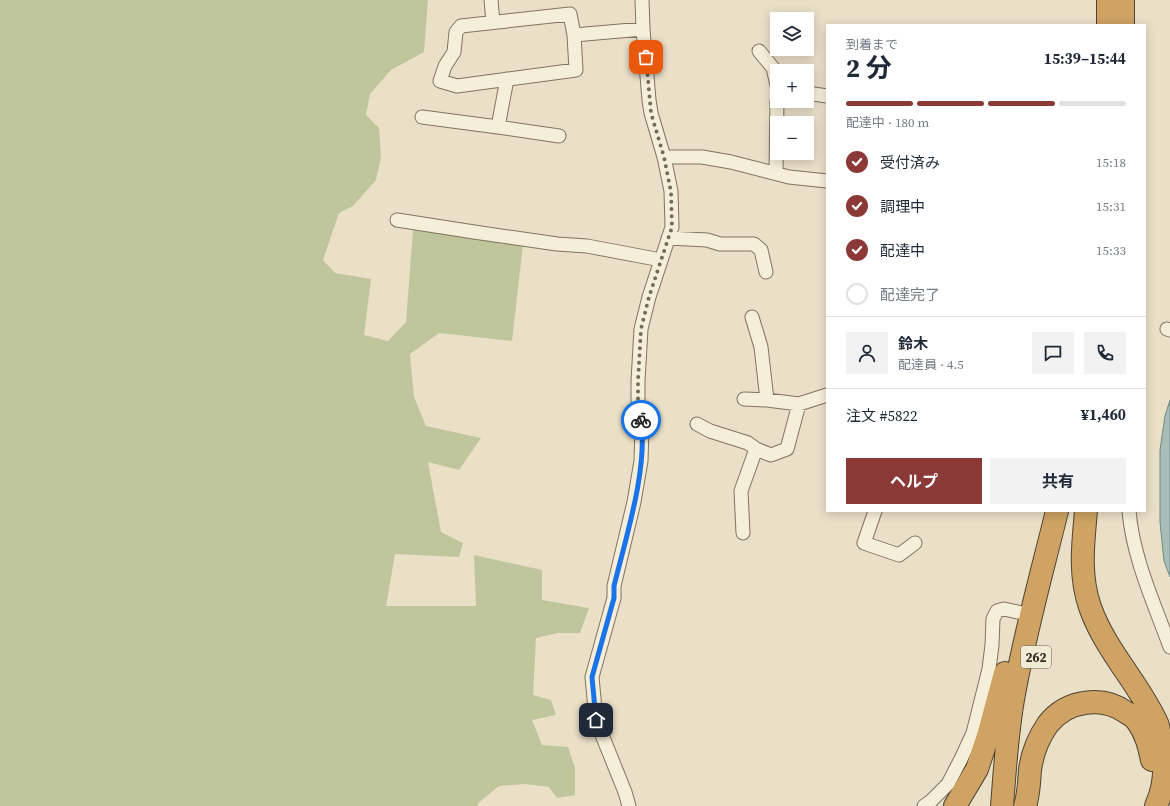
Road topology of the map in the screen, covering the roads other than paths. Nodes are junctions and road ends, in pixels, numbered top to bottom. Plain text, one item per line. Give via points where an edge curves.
1 (491, 0) edge
2 (642, 0) edge
3 (1108, 0) edge
4 (1123, 0) edge
5 (494, 22) junction
6 (1108, 24) edge
7 (1123, 24) edge
8 (643, 29) junction
9 (574, 35) junction
10 (759, 51) dead end
11 (770, 64) edge
12 (507, 79) junction
13 (814, 94) edge
14 (826, 96) edge
15 (777, 108) edge
16 (422, 117) dead end
17 (498, 127) junction
18 (559, 136) dead end
19 (664, 157) junction
20 (776, 173) junction
21 (826, 181) edge
22 (397, 220) dead end
23 (668, 238) junction
24 (661, 260) junction
25 (766, 272) dead end
26 (752, 317) dead end
27 (826, 395) edge
28 (744, 399) dead end
29 (767, 400) junction
30 (799, 404) junction
31 (697, 424) dead end
32 (756, 449) junction
33 (875, 512) edge
34 (1057, 512) edge
35 (1072, 512) edge
36 (1086, 512) edge
37 (1129, 512) edge
38 (743, 534) dead end
39 (916, 544) dead end
40 (1026, 614) junction
41 (1170, 647) edge
42 (629, 806) edge
43 (924, 806) edge
44 (955, 806) edge
45 (1002, 806) edge
46 (1017, 806) edge
47 (1025, 806) edge
48 (1143, 806) edge
49 (1156, 806) edge

1 - 5 street
2 - 8 street
3 - 6 highway
4 - 7 highway
5 - 9 street via 570,14
5 - 12 street via 461,26 456,32 454,52 445,66 440,81 457,86
8 - 9 street
8 - 19 street via 651,113
9 - 12 street via 576,70
10 - 11 street
12 - 17 street
13 - 14 street
15 - 20 street
16 - 17 street
17 - 18 street
19 - 20 street via 702,157
19 - 23 street via 671,192 672,227
20 - 21 street
22 - 24 street via 481,234 587,246
23 - 24 street
23 - 25 street via 707,240 720,244 754,244 761,250
24 - 42 street via 641,329 638,400 643,446 640,468 614,586 614,598 592,677 596,720
26 - 29 street via 761,346
27 - 30 street
28 - 29 street
29 - 30 street
30 - 32 street via 787,450 771,455
31 - 32 street via 710,431 748,443
32 - 38 street via 741,491
33 - 39 street via 864,543 899,555
34 - 40 highway via 1039,583
35 - 46 highway, 262 via 1032,676 1019,768
36 - 49 highway via 1082,547 1083,579 1090,606 1100,631 1158,724 1164,755 1163,784
37 - 41 street via 1140,564
40 - 43 street via 1004,609 997,611 993,620 989,669 973,732 948,784
40 - 44 highway via 977,769
40 - 45 highway, 262 via 1006,747
47 - 48 highway via 1036,747 1048,724 1063,710 1085,702 1107,703 1120,708 1136,720 1147,738 1153,763 1150,785

